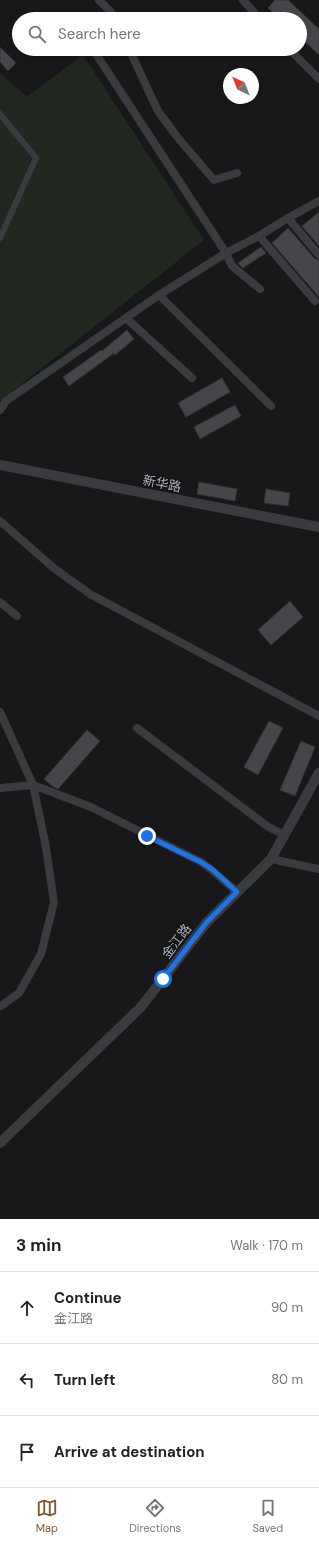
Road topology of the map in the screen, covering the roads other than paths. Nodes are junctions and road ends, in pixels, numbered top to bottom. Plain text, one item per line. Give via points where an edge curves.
1 (98, 0) edge
2 (243, 0) edge
3 (111, 12) edge
4 (254, 12) edge
5 (97, 56) edge
6 (132, 56) edge
7 (296, 56) edge
8 (319, 79) edge
9 (0, 114) edge
10 (237, 173) dead end
11 (319, 201) edge
12 (288, 218) junction
13 (259, 236) junction
14 (0, 238) edge
15 (226, 253) junction
16 (319, 255) edge
17 (260, 289) dead end
18 (159, 295) junction
19 (315, 301) dead end
20 (126, 318) junction
21 (192, 378) dead end
22 (271, 406) dead end
23 (0, 410) edge
24 (0, 466) edge
25 (0, 521) edge
26 (319, 527) edge
27 (0, 602) edge
28 (17, 616) dead end
29 (0, 712) edge
30 (319, 716) edge
31 (137, 728) dead end
32 (319, 773) edge
33 (33, 785) junction
34 (0, 788) edge
35 (284, 834) junction
36 (270, 859) junction
37 (319, 870) edge
38 (237, 892) junction
39 (1, 1006) dead end
40 (0, 1143) edge

1 - 3 street
2 - 4 street
5 - 15 street
6 - 10 street via 158,111 214,180
7 - 8 street
9 - 14 street via 36,158
11 - 12 street
12 - 13 street
12 - 16 street
13 - 15 street
13 - 19 street
15 - 17 street via 232,266
15 - 18 street
18 - 20 street
18 - 22 street
20 - 21 street
20 - 23 street via 6,401
24 - 26 street, 新华路
25 - 30 street via 55,569 90,594
27 - 28 street
29 - 33 street
31 - 35 street via 268,826
32 - 35 street, 金江路
33 - 34 street
33 - 38 street via 91,807 201,862
33 - 39 street via 54,902 41,954 19,993
35 - 36 street, 金江路
36 - 37 street
36 - 38 street, 金江路
38 - 40 street, 金江路 via 207,922 141,1007

